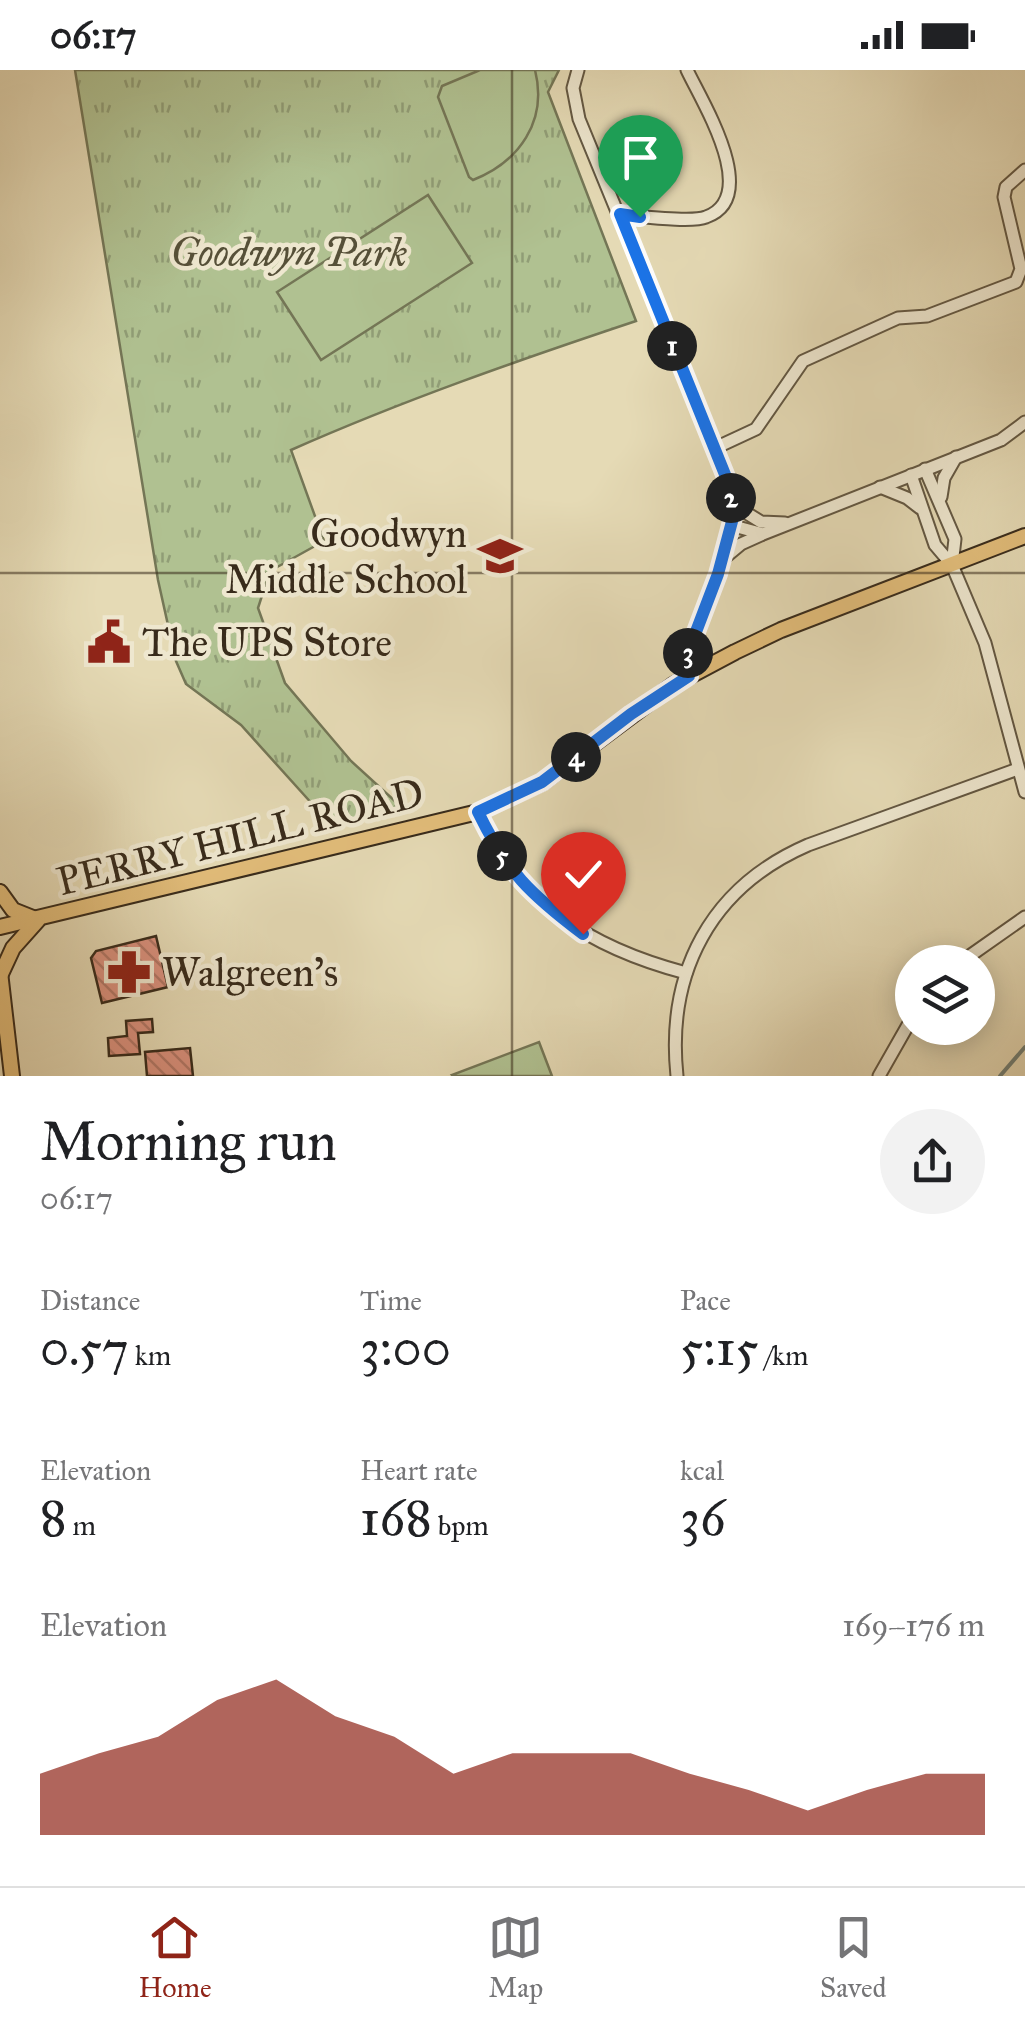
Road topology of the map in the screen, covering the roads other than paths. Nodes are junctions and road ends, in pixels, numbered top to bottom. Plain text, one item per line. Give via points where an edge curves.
1 (578, 70) edge
2 (687, 70) edge
3 (1025, 170) edge
4 (620, 214) junction
5 (1025, 422) edge
6 (714, 449) junction
7 (956, 456) junction
8 (925, 469) junction
9 (911, 475) junction
10 (880, 487) junction
11 (940, 502) junction
12 (732, 504) junction
13 (922, 510) junction
14 (789, 523) junction
15 (730, 524) junction
16 (763, 534) junction
17 (1025, 536) edge
18 (723, 559) junction
19 (952, 565) junction
20 (689, 676) junction
21 (1018, 770) junction
22 (1025, 792) edge
23 (478, 812) junction
24 (0, 892) edge
25 (1025, 917) edge
26 (38, 920) junction
27 (0, 926) edge
28 (985, 945) edge
29 (686, 973) junction
30 (0, 974) edge
31 (897, 1045) edge
32 (12, 1076) edge
33 (677, 1076) edge
34 (879, 1076) edge

1 - 4 street via 572,88 580,119
2 - 4 street via 727,155 731,178 720,208 696,220
3 - 6 street via 1004,198 1021,269 1016,282 927,316 898,318 803,360 756,429
4 - 6 street
5 - 7 street via 1000,440
6 - 12 street
7 - 8 street
7 - 11 street
8 - 9 street
8 - 11 street
9 - 10 street
9 - 13 street
10 - 13 street
10 - 14 street
11 - 19 street via 955,539
12 - 14 street via 761,522
12 - 15 street
13 - 19 street via 935,545
14 - 16 street
15 - 16 street
15 - 18 street
16 - 18 street
17 - 19 main road, PERRY HILL ROAD
18 - 20 street via 686,658
19 - 20 main road, PERRY HILL ROAD via 781,630
19 - 21 street via 996,675
20 - 23 main road, PERRY HILL ROAD via 542,782
21 - 22 street
21 - 29 street via 777,860 723,906
23 - 26 main road, PERRY HILL ROAD
23 - 29 street via 494,845 538,900 595,941
24 - 26 main road via 13,910
25 - 28 street
26 - 27 main road, PERRY HILL ROAD
26 - 30 main road
29 - 33 street via 675,1022
30 - 32 main road
31 - 34 street

